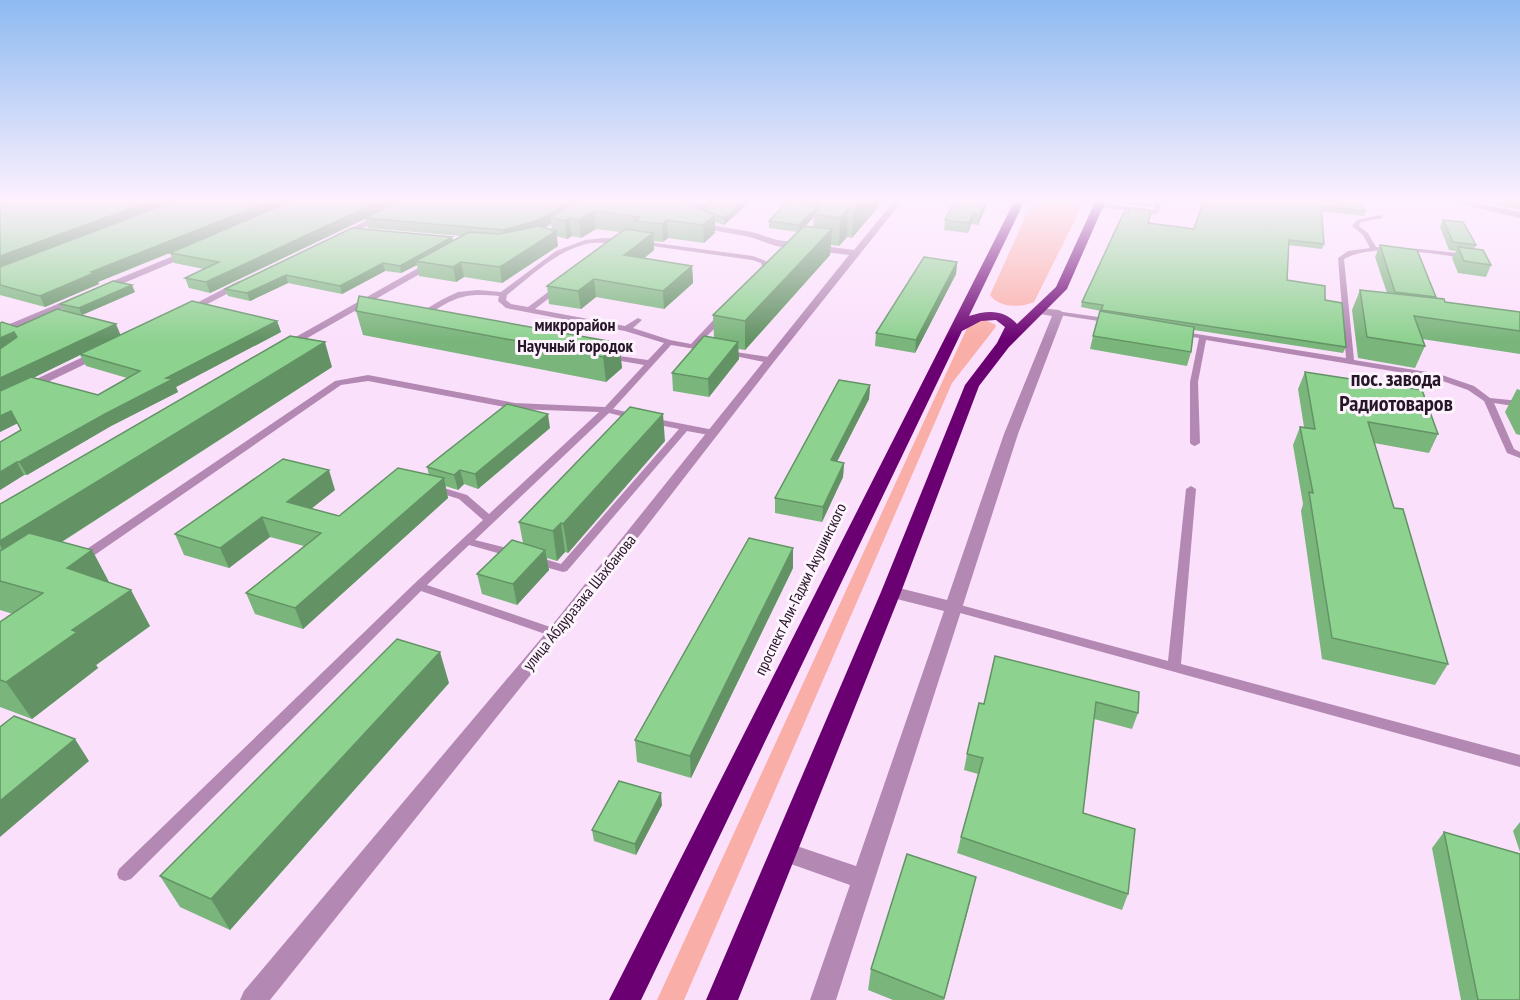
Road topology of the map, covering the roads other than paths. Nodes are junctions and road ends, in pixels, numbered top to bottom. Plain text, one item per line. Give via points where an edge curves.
1 (202, 247) edge
2 (564, 247) edge
3 (665, 247) edge
4 (802, 247) edge
5 (862, 247) edge
6 (996, 247) edge
7 (1080, 247) edge
8 (1374, 249) joint
9 (450, 253) edge
10 (857, 253) junction
11 (1477, 257) edge
12 (256, 277) edge
13 (570, 277) edge
14 (758, 277) edge
15 (974, 291) junction
16 (503, 294) junction
17 (1345, 302) junction
18 (1356, 304) dead end
19 (529, 310) junction
20 (1040, 311) junction
21 (726, 312) edge
22 (1059, 313) junction
23 (171, 319) edge
24 (638, 320) dead end
25 (1117, 322) edge
26 (437, 324) edge
27 (627, 329) junction
28 (1171, 331) edge
29 (0, 332) edge
30 (954, 332) junction
31 (1203, 337) junction
32 (669, 342) junction
33 (1004, 344) junction
34 (693, 346) junction
35 (107, 350) edge
36 (276, 351) edge
37 (601, 355) edge
38 (769, 360) junction
39 (1350, 361) junction
40 (648, 363) junction
41 (1488, 399) junction
42 (0, 401) edge
43 (1520, 404) edge
44 (607, 410) junction
45 (685, 428) junction
46 (714, 433) junction
47 (1195, 443) dead end
48 (1520, 456) edge
49 (419, 484) edge
50 (1191, 489) dead end
51 (489, 520) junction
52 (466, 541) junction
53 (74, 563) edge
54 (419, 586) junction
55 (891, 592) junction
56 (953, 607) junction
57 (555, 633) junction
58 (1174, 667) junction
59 (1520, 761) edge
60 (783, 852) junction
61 (125, 874) dead end
62 (864, 879) junction
63 (253, 1000) edge
64 (625, 1000) edge
65 (722, 1000) edge
66 (824, 1000) edge

1 - 29 street
2 - 16 lane
3 - 14 lane via 753,258 764,262 767,268
4 - 10 street
5 - 10 street, улица Абдуразака Шахбанова
6 - 15 highway, проспект Али-Гаджи Акушинского
7 - 20 highway via 1062,287
8 - 11 lane
8 - 17 lane via 1341,258
9 - 36 street
10 - 38 street, улица Абдуразака Шахбанова
12 - 23 street
13 - 19 lane
15 - 20 highway via 975,298 993,308
15 - 30 highway, проспект Али-Гаджи Акушинского
16 - 19 lane via 502,301 509,306
16 - 26 lane via 472,291 452,296 424,314 425,322
17 - 18 lane
17 - 39 lane
19 - 27 lane
20 - 22 street
20 - 33 highway
21 - 34 lane
22 - 25 lane
22 - 56 street via 1011,434
24 - 27 lane
27 - 32 lane
28 - 31 lane
30 - 33 highway via 969,319 1002,318 1012,327
30 - 64 highway, проспект Али-Гаджи Акушинского
31 - 39 lane
31 - 47 lane via 1194,382
32 - 34 lane
32 - 40 lane
33 - 55 highway via 972,385
34 - 38 lane
35 - 42 street
37 - 40 lane
38 - 46 street, улица Абдуразака Шахбанова
39 - 41 lane via 1456,381
40 - 44 lane
41 - 43 lane
41 - 48 lane via 1510,451
44 - 45 lane
44 - 51 lane
44 - 53 lane via 515,406 368,378 338,383
45 - 46 lane
45 - 52 lane via 563,568
46 - 57 street, улица Абдуразака Шахбанова
49 - 51 lane via 463,497
50 - 58 lane
51 - 52 lane
52 - 54 lane
54 - 57 lane
54 - 61 lane
55 - 56 street
55 - 60 highway
56 - 58 lane
56 - 62 street
57 - 63 street, улица Абдуразака Шахбанова
58 - 59 lane
60 - 62 street
60 - 65 highway
62 - 66 street

